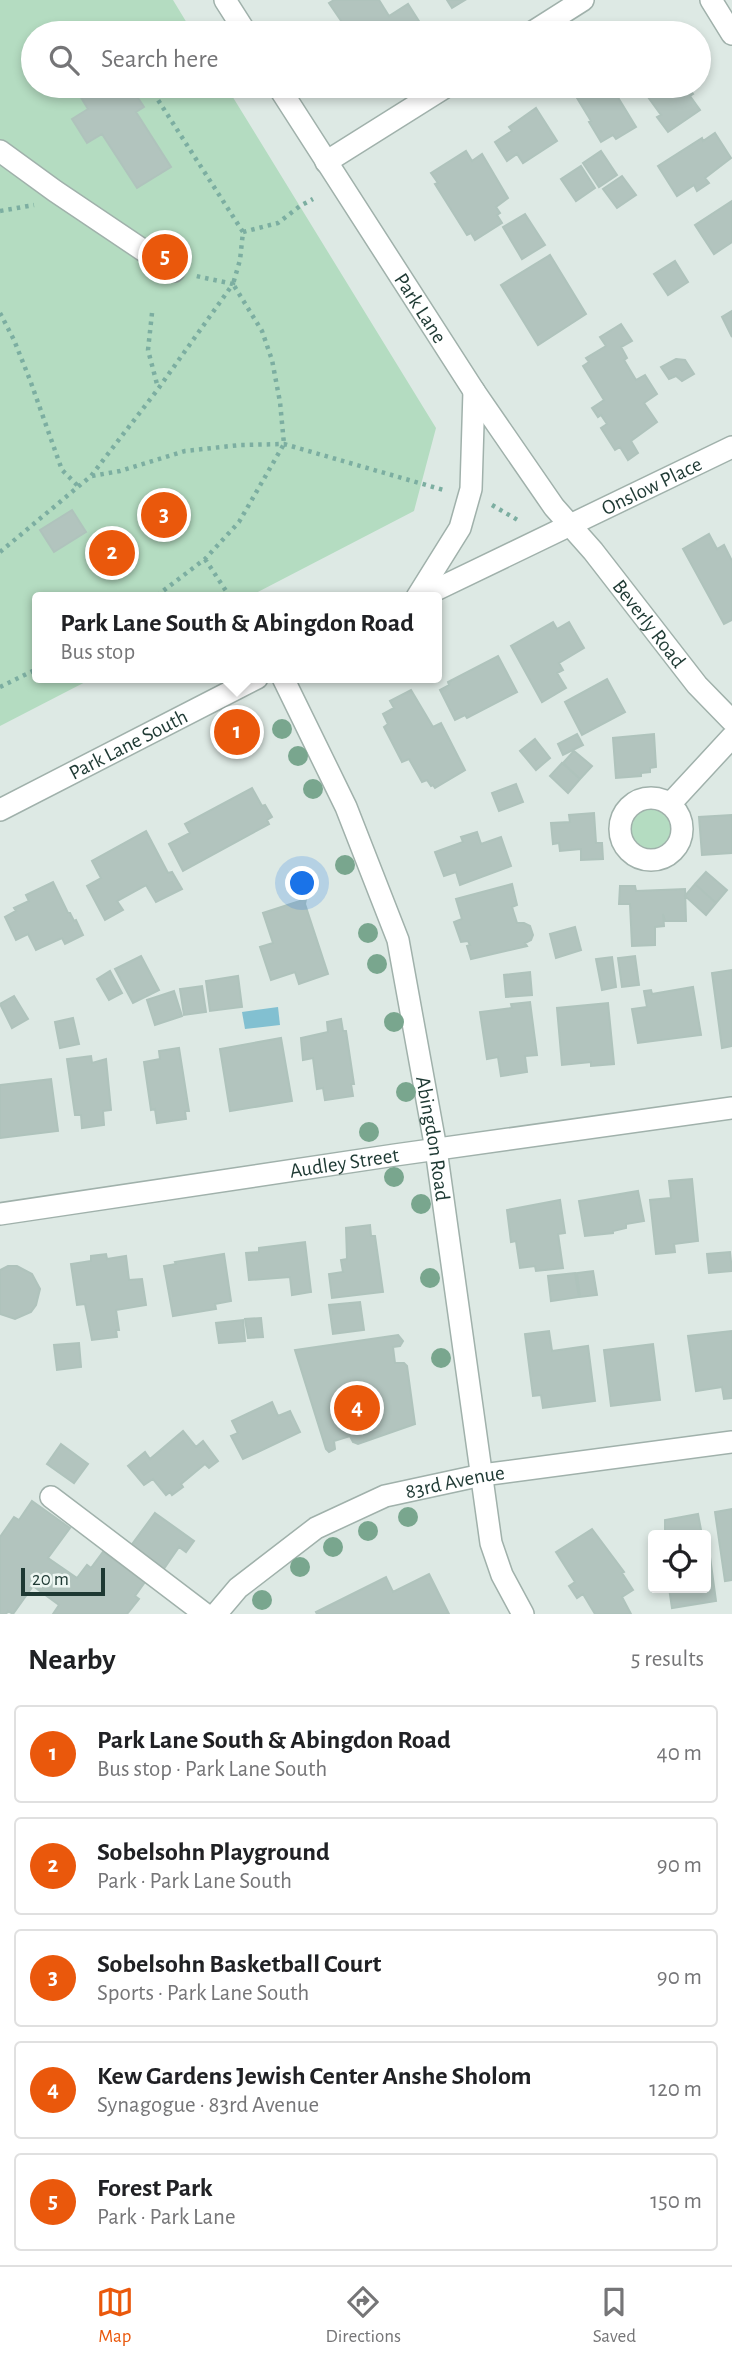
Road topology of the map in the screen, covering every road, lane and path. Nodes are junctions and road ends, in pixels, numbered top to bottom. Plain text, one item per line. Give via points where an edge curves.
1 (225, 0) edge
2 (583, 0) edge
3 (711, 0) edge
4 (238, 21) edge
5 (550, 21) edge
6 (732, 34) edge
7 (157, 98) edge
8 (286, 98) edge
9 (428, 98) edge
10 (0, 151) edge
11 (326, 162) junction
12 (313, 199) dead end
13 (243, 232) junction
14 (174, 271) joint
15 (233, 284) junction
16 (0, 313) edge
17 (152, 313) dead end
18 (158, 389) junction
19 (474, 391) junction
20 (284, 444) junction
21 (732, 447) edge
22 (91, 476) junction
23 (79, 487) junction
24 (442, 490) dead end
25 (482, 499) dead end
26 (522, 522) dead end
27 (570, 525) junction
28 (0, 552) edge
29 (205, 559) junction
30 (162, 592) edge
31 (227, 592) edge
32 (422, 592) edge
33 (429, 592) edge
34 (32, 672) edge
35 (247, 683) edge
36 (285, 683) edge
37 (0, 687) edge
38 (732, 721) edge
39 (732, 737) edge
40 (670, 804) dead end
41 (0, 810) edge
42 (732, 1108) edge
43 (436, 1149) junction
44 (0, 1214) edge
45 (732, 1441) edge
46 (482, 1475) junction
47 (51, 1497) dead end
48 (205, 1614) edge
49 (216, 1614) edge
50 (523, 1614) edge

1 - 4 street
2 - 5 street
3 - 6 street
7 - 13 path
8 - 11 street, Park Lane
9 - 11 street
10 - 14 street
11 - 19 street, Park Lane
12 - 13 path via 278,223
13 - 15 path
14 - 15 path
15 - 18 path
15 - 20 path via 262,331 272,360
16 - 23 path via 62,470
17 - 18 path via 148,350
18 - 22 path
19 - 27 street, Park Lane
19 - 32 street via 471,489 460,528
20 - 22 path via 185,451
20 - 24 path
20 - 29 path via 239,522
21 - 27 street, Onslow Place
22 - 23 path
23 - 28 path
25 - 26 path
27 - 33 street
27 - 38 street, Beverly Road
29 - 30 path
29 - 31 path
34 - 37 path
35 - 41 street, Park Lane South
36 - 43 street, Abingdon Road via 346,807 398,940
39 - 40 street
42 - 43 street, Audley Street
43 - 44 street, Audley Street
43 - 46 street, Abingdon Road
45 - 46 street, 83rd Avenue
46 - 49 street, 83rd Avenue via 385,1496 316,1528 238,1588
46 - 50 street, Abingdon Road via 491,1543
47 - 48 street

